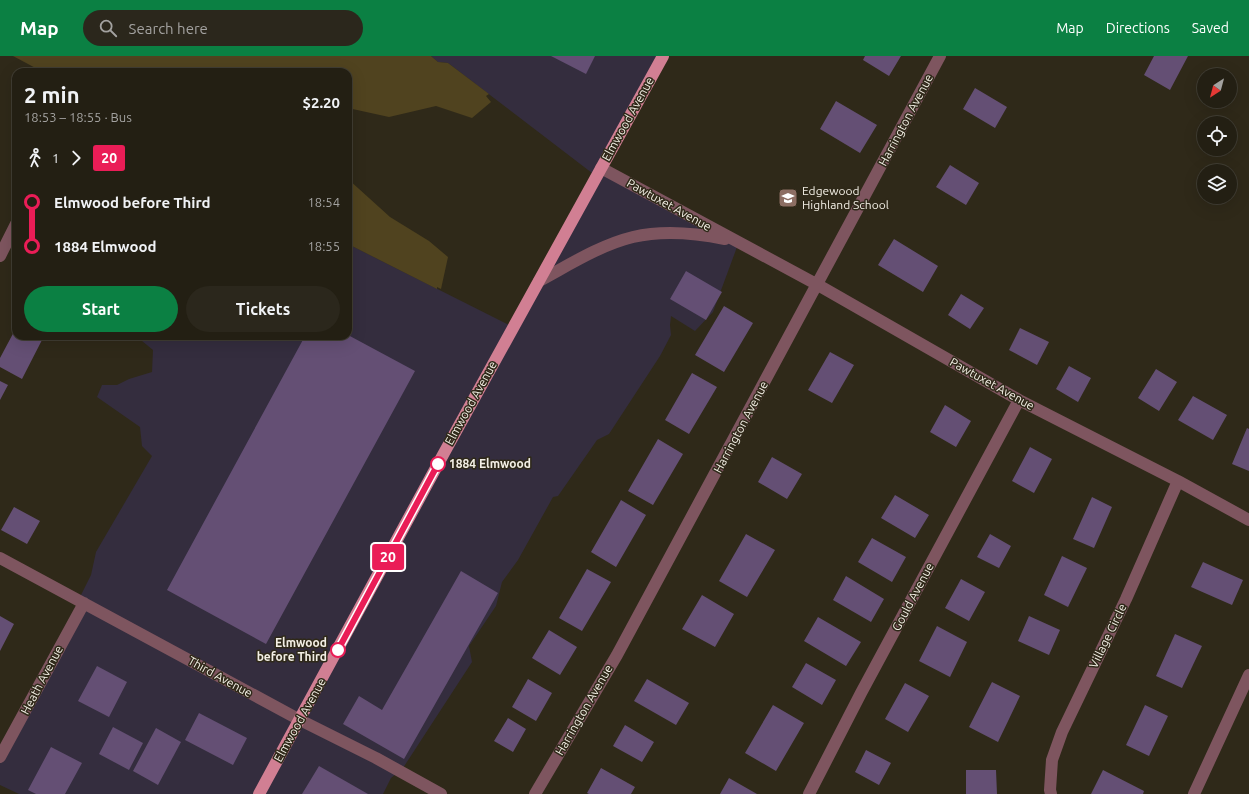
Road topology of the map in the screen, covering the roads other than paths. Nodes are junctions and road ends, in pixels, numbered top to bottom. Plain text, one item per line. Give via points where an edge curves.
1 (663, 56) edge
2 (940, 56) edge
3 (601, 168) junction
4 (12, 232) edge
5 (738, 242) junction
6 (0, 256) edge
7 (539, 281) junction
8 (818, 285) junction
9 (1019, 400) junction
10 (1178, 481) junction
11 (1249, 520) edge
12 (0, 558) edge
13 (84, 603) junction
14 (1249, 675) edge
15 (300, 720) junction
16 (0, 757) edge
17 (260, 794) edge
18 (441, 794) edge
19 (535, 794) edge
20 (809, 794) edge
21 (1051, 794) edge
22 (1194, 794) edge

1 - 3 main road, Elmwood Avenue
2 - 8 street, Harrington Avenue
3 - 5 street, Pawtuxet Avenue
3 - 7 main road, Elmwood Avenue
4 - 6 street
5 - 7 street, Pawtuxet Avenue via 705,235 667,233 634,237 596,250
5 - 8 street, Pawtuxet Avenue
7 - 15 main road, Elmwood Avenue
8 - 9 street, Pawtuxet Avenue
8 - 19 street, Harrington Avenue via 617,655
9 - 10 street, Pawtuxet Avenue
9 - 20 street, Gould Avenue via 864,686
10 - 11 street, Pawtuxet Avenue
10 - 21 street, Village Circle via 1126,599 1062,732 1052,760
12 - 13 street, Third Avenue
13 - 15 street, Third Avenue
13 - 16 street, Heath Avenue
14 - 22 street
15 - 17 main road, Elmwood Avenue
15 - 18 street, Third Avenue

